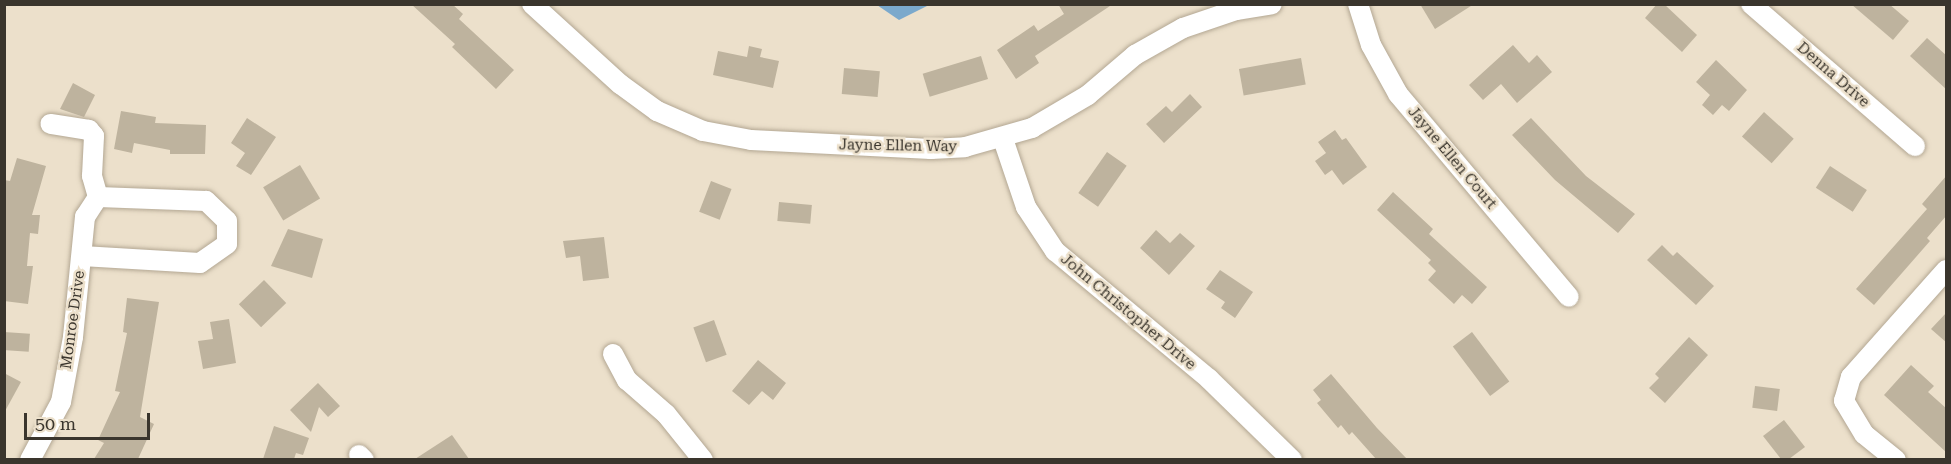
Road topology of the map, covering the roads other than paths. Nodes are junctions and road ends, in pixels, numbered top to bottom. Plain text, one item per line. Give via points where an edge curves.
1 (532, 4) edge
2 (1272, 4) edge
3 (1358, 4) edge
4 (1751, 4) edge
5 (50, 124) dead end
6 (1003, 139) junction
7 (1916, 146) dead end
8 (98, 197) junction
9 (82, 256) junction
10 (1947, 270) edge
11 (1569, 297) dead end
12 (613, 354) dead end
13 (30, 459) edge
14 (703, 459) edge
15 (1292, 459) edge
16 (1896, 459) edge

1 - 6 street, Jayne Ellen Way via 657,111 703,131 751,140 931,149
2 - 6 street, Jayne Ellen Way via 1236,10 1183,28 1135,55 1063,112
3 - 11 street, Jayne Ellen Court via 1371,45 1398,94
4 - 7 street, Denna Drive
5 - 8 street via 88,130 94,136 92,176
6 - 15 street, John Christopher Drive via 1026,207 1055,251 1209,380
8 - 9 street, Monroe Drive via 85,217
8 - 9 street via 206,201 228,220 227,244 200,262
9 - 13 street, Monroe Drive via 61,402
10 - 16 street via 1851,377 1844,401 1864,434
12 - 14 street via 627,380 666,414

